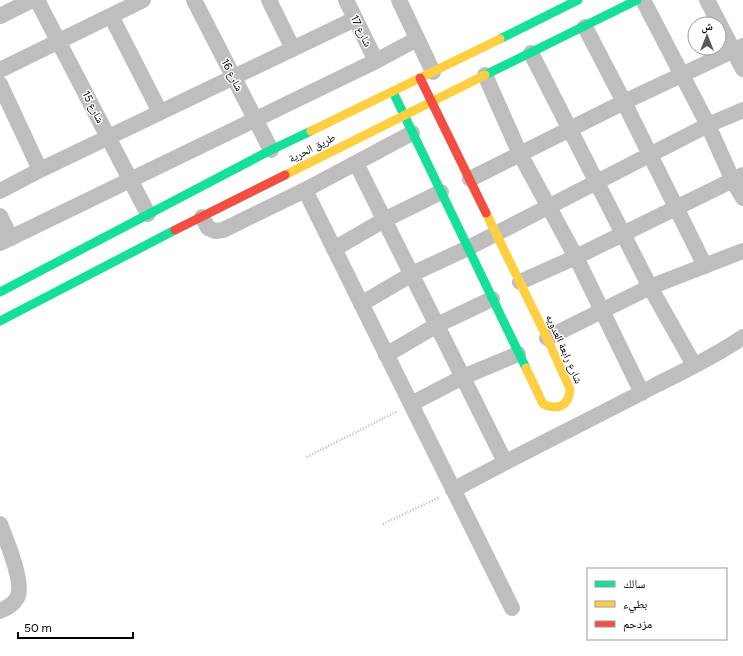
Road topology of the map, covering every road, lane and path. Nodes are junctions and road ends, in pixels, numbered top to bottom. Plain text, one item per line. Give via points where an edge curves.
1 (32, 0) edge
2 (37, 0) edge
3 (143, 0) edge
4 (194, 0) edge
5 (269, 0) edge
6 (346, 0) edge
7 (399, 0) edge
8 (578, 0) edge
9 (637, 0) edge
10 (643, 0) edge
11 (707, 0) edge
12 (0, 16) edge
13 (110, 16) junction
14 (355, 19) junction
15 (585, 27) junction
16 (417, 39) junction
17 (59, 42) junction
18 (738, 48) edge
19 (293, 49) junction
20 (530, 53) junction
21 (376, 61) junction
22 (743, 69) edge
23 (0, 70) edge
24 (681, 74) junction
25 (427, 75) junction
26 (485, 75) junction
27 (233, 77) junction
28 (0, 84) edge
29 (392, 92) junction
30 (432, 102) junction
31 (624, 102) junction
32 (743, 110) edge
33 (160, 112) junction
34 (404, 116) junction
35 (255, 119) junction
36 (708, 125) junction
37 (570, 129) junction
38 (412, 133) junction
39 (108, 137) junction
40 (271, 150) junction
41 (520, 154) junction
42 (650, 155) junction
43 (356, 162) junction
44 (40, 170) junction
45 (738, 178) edge
46 (470, 179) junction
47 (131, 180) junction
48 (596, 182) junction
49 (305, 190) junction
50 (0, 191) edge
51 (441, 192) junction
52 (743, 198) edge
53 (548, 206) junction
54 (676, 207) junction
55 (148, 214) junction
56 (0, 216) edge
57 (202, 217) junction
58 (384, 220) junction
59 (496, 233) junction
60 (623, 234) junction
61 (5, 240) edge
62 (468, 248) junction
63 (334, 250) junction
64 (743, 251) edge
65 (576, 257) junction
66 (705, 266) junction
67 (412, 274) junction
68 (520, 282) junction
69 (650, 288) junction
70 (0, 292) edge
71 (492, 299) junction
72 (361, 304) junction
73 (601, 311) junction
74 (0, 321) edge
75 (437, 325) junction
76 (743, 337) edge
77 (548, 338) junction
78 (386, 354) junction
79 (518, 354) junction
80 (694, 365) junction
81 (463, 377) junction
82 (642, 393) junction
83 (411, 404) junction
84 (308, 457) dead end
85 (505, 462) junction
86 (453, 490) junction
87 (0, 524) edge
88 (383, 524) dead end
89 (3, 540) edge
90 (512, 608) dead end
91 (0, 611) edge

1 - 12 street
2 - 17 street, شارع 15
3 - 13 street
4 - 27 street, شارع 16
5 - 19 street
6 - 14 street, شارع 17
7 - 16 street
8 - 25 main road, طريق الحرية
9 - 15 main road, طريق الحرية
10 - 24 street
11 - 18 street
13 - 17 street
13 - 33 street
14 - 19 street
14 - 21 street, شارع 17
15 - 20 main road, طريق الحرية
15 - 31 street
16 - 21 street
16 - 25 street
17 - 23 street
17 - 39 street, شارع 15
18 - 22 street
18 - 24 street
19 - 27 street
20 - 26 main road, طريق الحرية
20 - 37 street
21 - 35 street
24 - 31 street
24 - 36 street
25 - 29 main road, طريق الحرية
25 - 30 main road, شارع رابعة العدويه
26 - 30 main road, طريق الحرية
26 - 41 street
27 - 33 street
27 - 35 street, شارع 16
28 - 44 street
29 - 34 main road, شارع رابعة العدويه
29 - 40 main road, طريق الحرية
30 - 34 main road, طريق الحرية
30 - 46 main road, شارع رابعة العدويه
31 - 37 street
31 - 42 street
32 - 36 street
33 - 39 street
34 - 38 main road, شارع رابعة العدويه
34 - 57 main road, طريق الحرية
35 - 40 street, شارع 16
35 - 47 street
36 - 42 street
36 - 45 street
37 - 41 street
37 - 48 street
38 - 43 street
38 - 51 main road, شارع رابعة العدويه
39 - 44 street
39 - 47 street, شارع 15
40 - 55 main road, طريق الحرية
41 - 46 street
41 - 53 street
42 - 48 street
42 - 54 street
43 - 49 street
43 - 58 street
44 - 50 street
45 - 52 street
45 - 54 street
46 - 59 main road, شارع رابعة العدويه
47 - 55 street, شارع 15
47 - 61 street
48 - 53 street
48 - 60 street
49 - 57 street via 219,231 208,228
49 - 63 street
51 - 58 street
51 - 62 main road, شارع رابعة العدويه
53 - 59 street
53 - 65 street
54 - 60 street
54 - 66 street
55 - 70 main road, طريق الحرية
56 - 61 street
57 - 74 main road, طريق الحرية
58 - 63 street
58 - 67 street
59 - 62 street
59 - 68 main road, شارع رابعة العدويه
60 - 65 street
60 - 69 street
62 - 67 street
62 - 71 main road, شارع رابعة العدويه
63 - 72 street
64 - 66 street
65 - 68 street
65 - 73 street
66 - 69 street
67 - 72 street
67 - 75 street
68 - 77 main road, شارع رابعة العدويه
69 - 73 street
69 - 80 street
71 - 75 street
71 - 79 main road, شارع رابعة العدويه
72 - 78 street
73 - 77 street
73 - 82 street
75 - 78 street
75 - 81 street
76 - 80 street
77 - 79 main road, شارع رابعة العدويه via 570,390 571,397 566,404 558,408 549,408 543,404
78 - 83 street
79 - 81 street
80 - 82 street
81 - 83 street
81 - 85 street
82 - 85 street
83 - 84 path
83 - 86 street
85 - 86 street
86 - 88 path
86 - 90 street
87 - 89 street
89 - 91 street via 19,581 20,591 11,606

